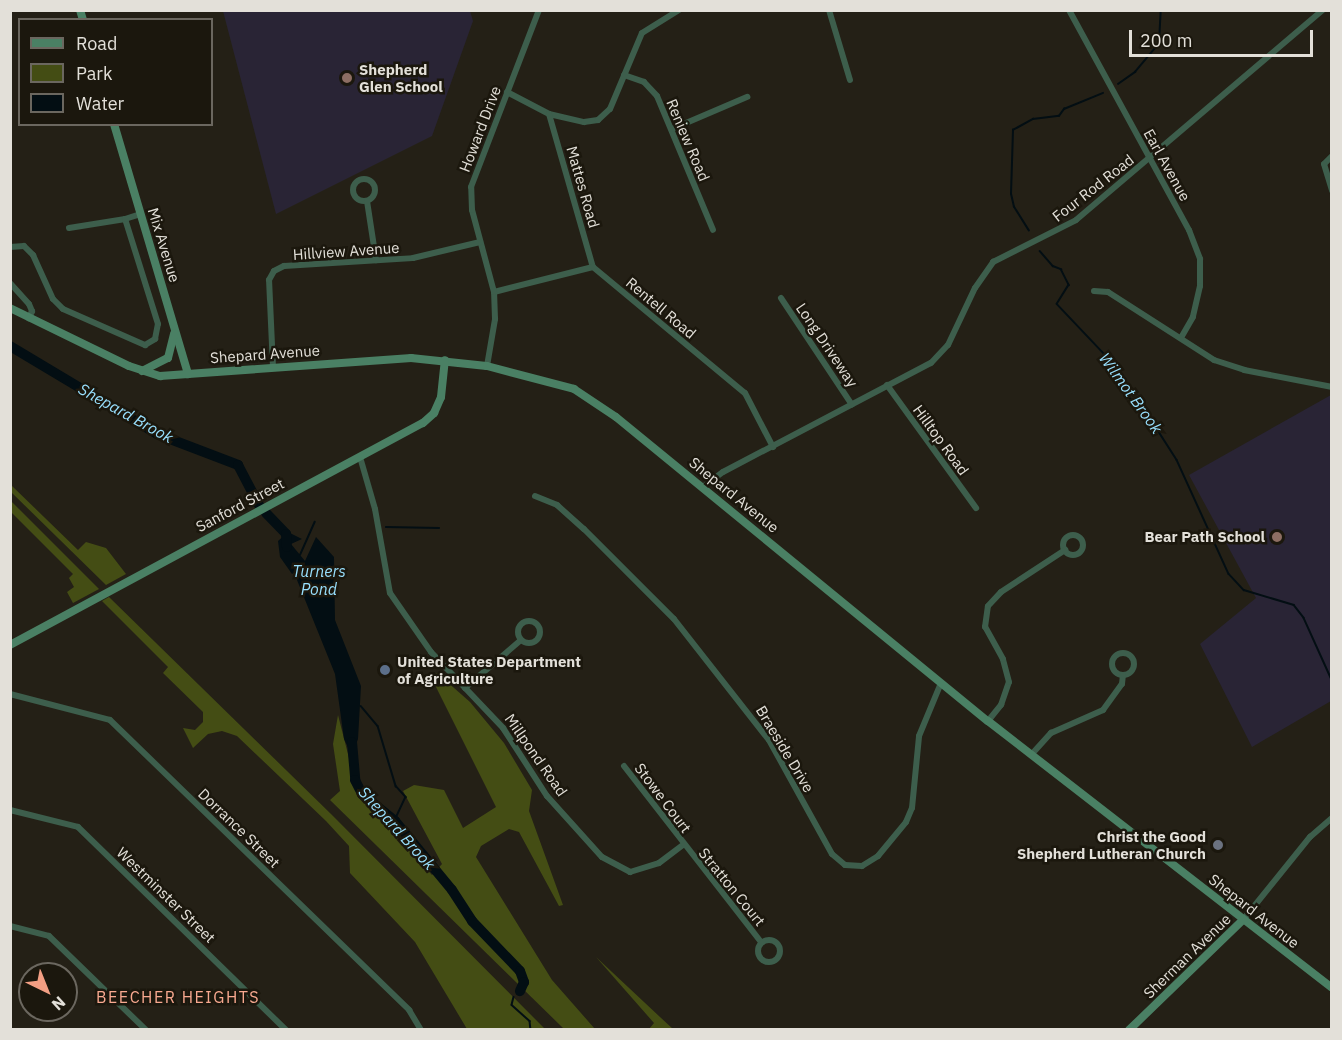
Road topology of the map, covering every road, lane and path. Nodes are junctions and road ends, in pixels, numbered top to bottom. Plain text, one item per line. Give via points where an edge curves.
1 (539, 10) edge
2 (679, 10) edge
3 (829, 10) edge
4 (1069, 10) edge
5 (1323, 10) edge
6 (624, 75) junction
7 (850, 80) dead end
8 (507, 92) junction
9 (747, 97) dead end
10 (549, 114) junction
11 (115, 126) edge
12 (672, 129) junction
13 (1332, 156) edge
14 (1149, 159) junction
15 (1332, 190) edge
16 (367, 201) dead end
17 (140, 214) junction
18 (125, 219) junction
19 (69, 228) dead end
20 (713, 230) dead end
21 (480, 242) junction
22 (10, 247) edge
23 (376, 260) junction
24 (593, 267) junction
25 (10, 284) edge
26 (1094, 291) dead end
27 (494, 292) junction
28 (781, 298) dead end
29 (10, 308) edge
30 (29, 318) junction
31 (174, 324) junction
32 (1181, 338) junction
33 (445, 360) junction
34 (487, 366) junction
35 (273, 367) junction
36 (141, 371) junction
37 (188, 374) junction
38 (887, 385) junction
39 (1332, 387) edge
40 (852, 405) junction
41 (773, 447) junction
42 (360, 457) junction
43 (703, 488) junction
44 (535, 496) dead end
45 (976, 508) dead end
46 (1065, 550) dead end
47 (521, 640) dead end
48 (10, 645) edge
49 (1123, 675) dead end
50 (941, 683) junction
51 (465, 688) junction
52 (10, 694) edge
53 (988, 721) junction
54 (1031, 755) junction
55 (624, 766) dead end
56 (10, 810) edge
57 (1332, 818) edge
58 (683, 845) junction
59 (1243, 920) junction
60 (10, 926) edge
61 (762, 944) dead end
62 (1332, 988) edge
63 (146, 1029) edge
64 (286, 1029) edge
65 (421, 1029) edge
66 (1132, 1029) edge

1 - 8 street, Howard Drive
2 - 6 street via 642,33
3 - 7 street
4 - 14 street, Earl Avenue
5 - 14 street, Four Rod Road
6 - 10 street via 610,109 598,120 584,122
6 - 12 street, Reniew Road via 644,82 657,96
8 - 10 street
8 - 21 street, Howard Drive via 471,187
9 - 12 street
10 - 24 street, Mattes Road
11 - 17 main road, Mix Avenue
12 - 20 street, Reniew Road
13 - 15 street via 1324,164
14 - 32 street, Earl Avenue via 1189,230 1200,260 1200,286 1192,317
14 - 38 street, Four Rod Road via 1064,228 1009,250 993,262 942,352
16 - 23 street
17 - 18 street
17 - 31 main road, Mix Avenue
18 - 19 street
18 - 22 street via 158,324 155,339 145,345 63,309 53,299 33,255 24,246
21 - 23 street, Hillview Avenue via 413,258
21 - 27 street, Howard Drive
23 - 35 street, Hillview Avenue via 284,266 274,271 269,280
24 - 27 street
24 - 41 street, Rentell Road via 745,393
25 - 30 street via 32,311
26 - 32 street via 1108,292
27 - 34 street, Howard Drive
28 - 40 street, Long Driveway
29 - 30 main road, Shepard Avenue
30 - 36 main road, Shepard Avenue
31 - 36 main road via 170,355 163,364
31 - 37 main road, Mix Avenue
32 - 39 street via 1214,360 1244,370
33 - 34 main road, Shepard Avenue
33 - 35 main road, Shepard Avenue via 411,358
33 - 42 main road, Sanford Street via 441,397 434,413
34 - 43 main road, Shepard Avenue via 558,383 587,396
35 - 37 main road, Shepard Avenue
36 - 37 main road, Shepard Avenue via 160,376
38 - 40 street, Four Rod Road
38 - 45 street, Hilltop Road
40 - 41 street, Four Rod Road
41 - 43 street, Four Rod Road via 710,479
42 - 48 main road, Sanford Street
42 - 51 street, Millpond Road via 375,509 390,593 431,651
43 - 50 main road, Shepard Avenue
44 - 50 street, Braeside Drive via 557,505 585,529 674,619 768,740 832,854 845,865 862,866 878,856 906,822 912,808 919,735
46 - 53 street via 1001,592 988,606 985,627 1003,659 1009,682 1001,705
47 - 51 street
49 - 54 street via 1122,684 1103,710 1051,733
50 - 53 main road, Shepard Avenue
51 - 58 street, Millpond Road via 503,728 547,796 615,866 630,872 644,868
52 - 65 street, Dorrance Street via 110,720 404,1005
53 - 54 main road, Shepard Avenue
54 - 59 main road, Shepard Avenue
55 - 58 street, Stowe Court
56 - 64 street, Westminster Street via 78,826
57 - 59 street, Sherman Avenue via 1310,837
58 - 61 street, Stratton Court
59 - 62 main road, Shepard Avenue
59 - 66 main road, Sherman Avenue
60 - 63 street via 49,936

